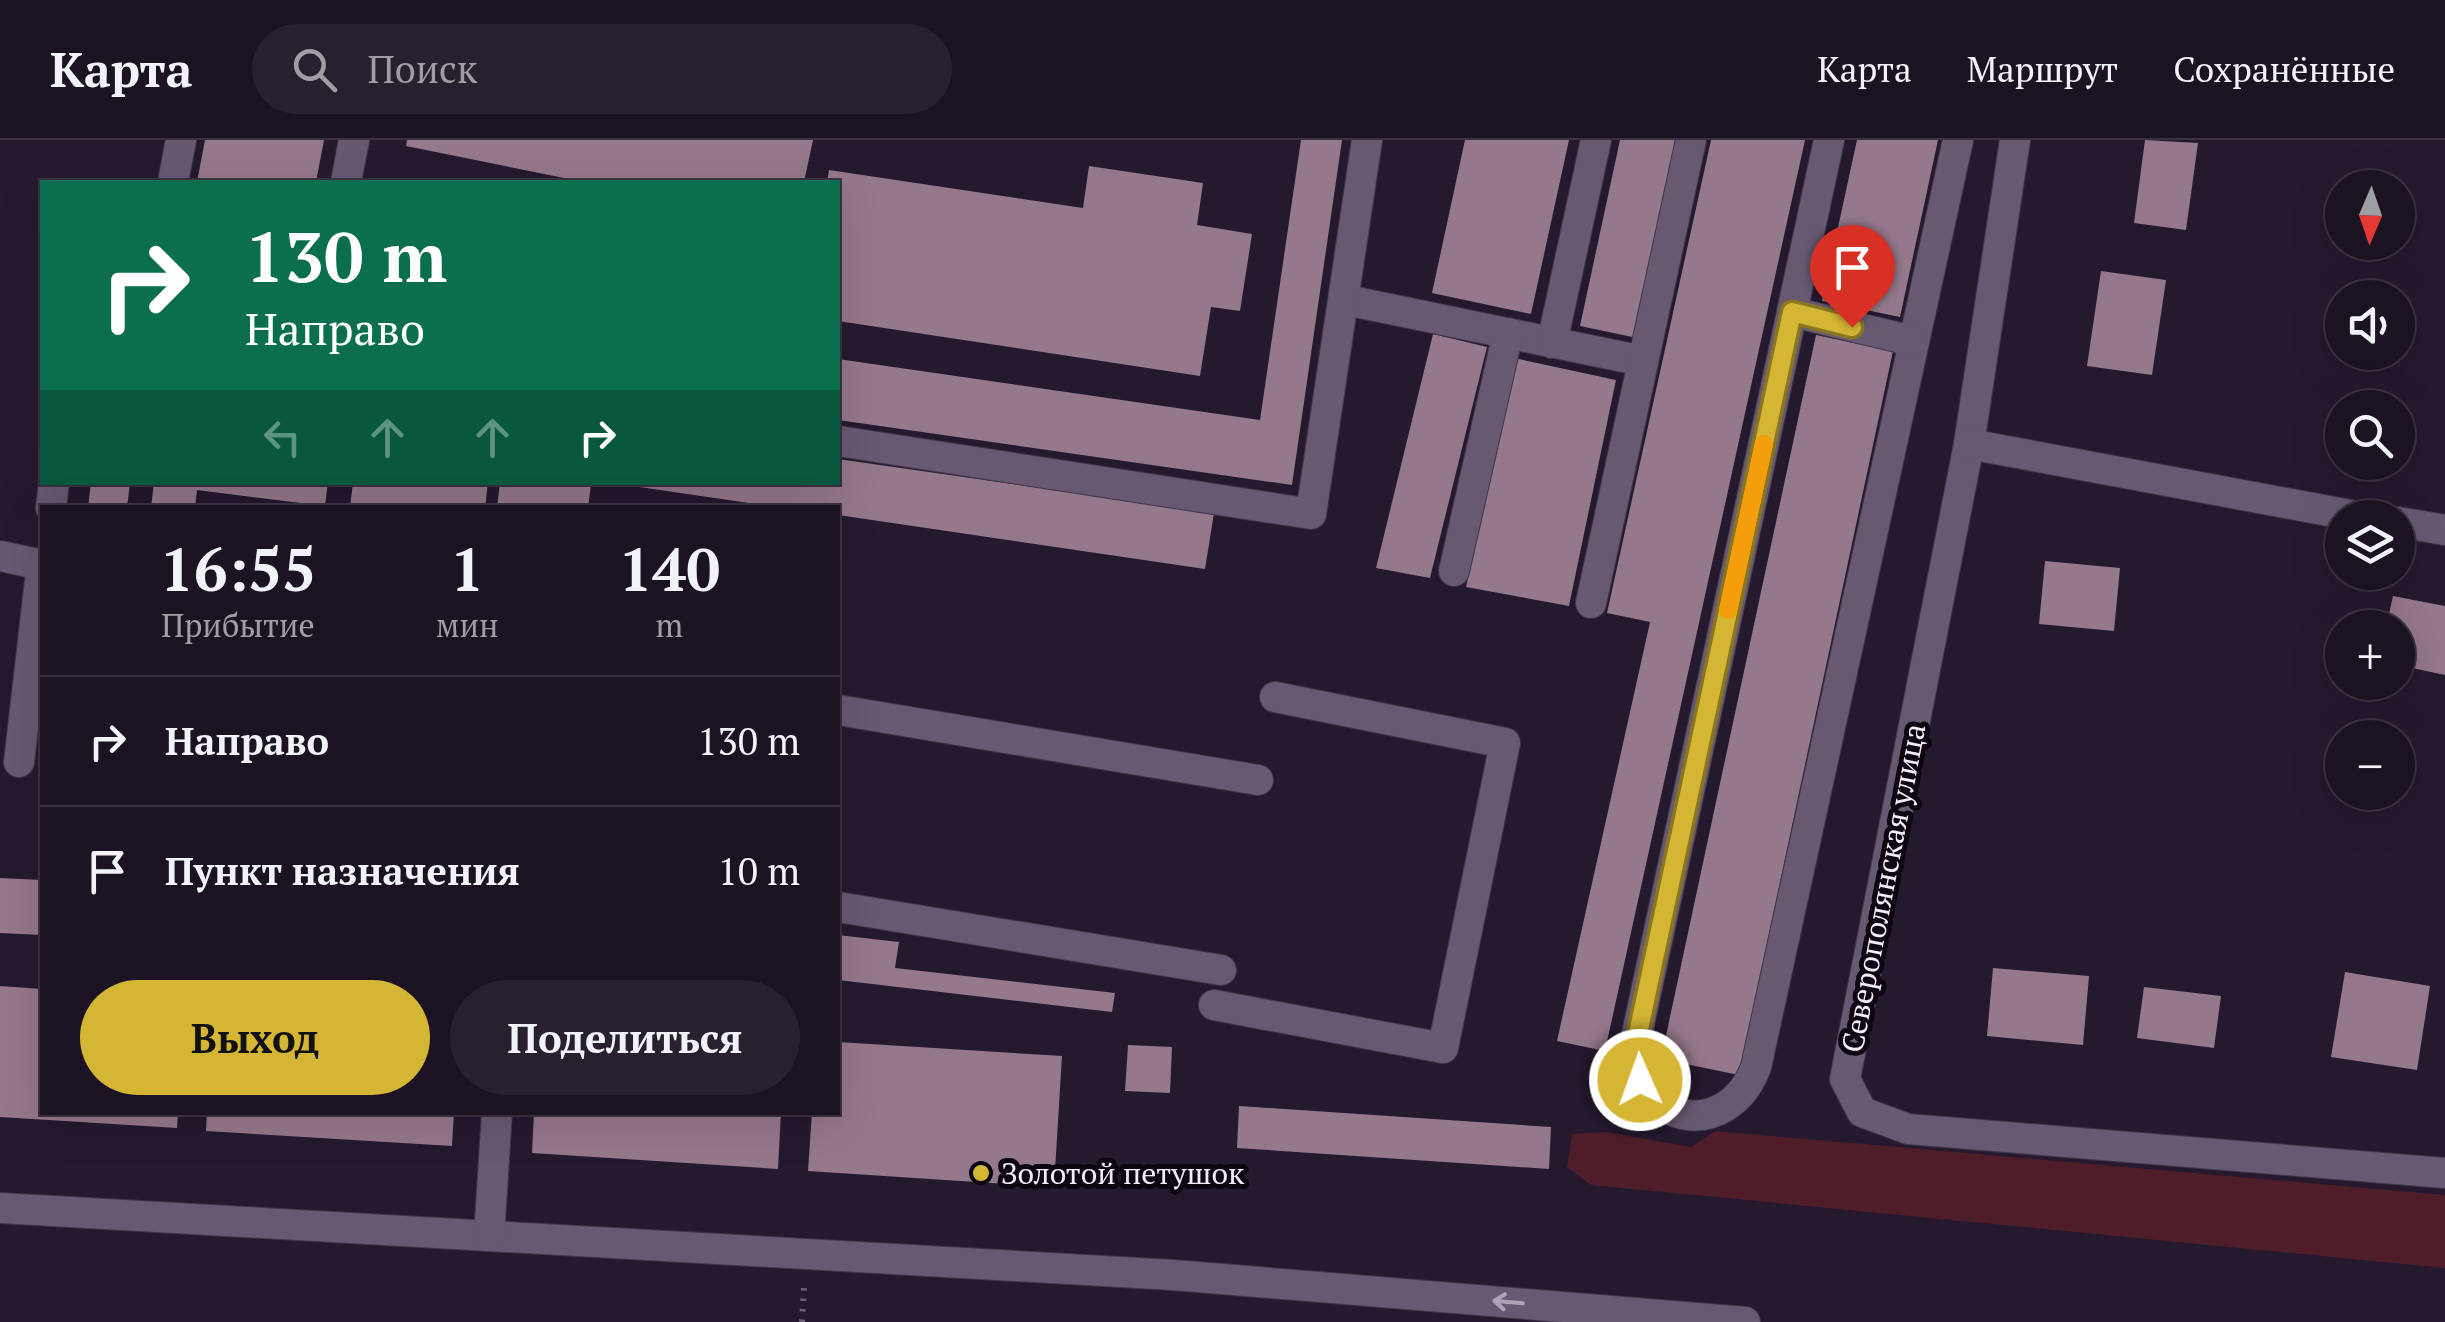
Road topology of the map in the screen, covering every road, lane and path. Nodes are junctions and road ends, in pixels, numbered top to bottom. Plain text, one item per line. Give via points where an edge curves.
1 (181, 140) edge
2 (354, 140) edge
3 (1367, 140) edge
4 (1596, 140) edge
5 (1691, 140) edge
6 (1829, 140) edge
7 (1958, 140) edge
8 (2016, 140) edge
9 (173, 180) edge
10 (346, 180) edge
11 (1346, 300) junction
12 (1792, 312) junction
13 (1508, 334) junction
14 (1552, 342) junction
15 (1913, 342) junction
16 (1643, 362) junction
17 (840, 441) edge
18 (1970, 444) junction
19 (2325, 510) edge
20 (2415, 525) edge
21 (2445, 530) edge
22 (0, 556) edge
23 (40, 564) edge
24 (1454, 571) dead end
25 (40, 581) edge
26 (1591, 602) dead end
27 (1275, 697) dead end
28 (840, 710) edge
29 (19, 762) dead end
30 (1258, 780) dead end
31 (840, 907) edge
32 (1222, 970) dead end
33 (1214, 1005) dead end
34 (498, 1115) edge
35 (2445, 1173) edge
36 (0, 1208) edge
37 (489, 1236) junction
38 (1745, 1322) edge

1 - 9 street
2 - 10 street
3 - 11 street
4 - 14 street
5 - 16 street
6 - 12 street
7 - 15 street
8 - 18 street, Северополянская улица
11 - 13 street
11 - 17 street via 1311,514
12 - 15 street
12 - 15 street via 1636,1043 1640,1080 1665,1108 1683,1115 1721,1111 1737,1100 1756,1068
13 - 14 street
13 - 24 street
14 - 16 street
16 - 26 street
18 - 19 street
18 - 35 street, Северополянская улица via 1845,1080 1862,1112 1908,1129
20 - 21 street
22 - 23 street
25 - 29 street
27 - 33 street via 1505,742 1443,1048
28 - 30 street
31 - 32 street
34 - 37 street
36 - 37 street
38 -> 37 street via 1174,1275

